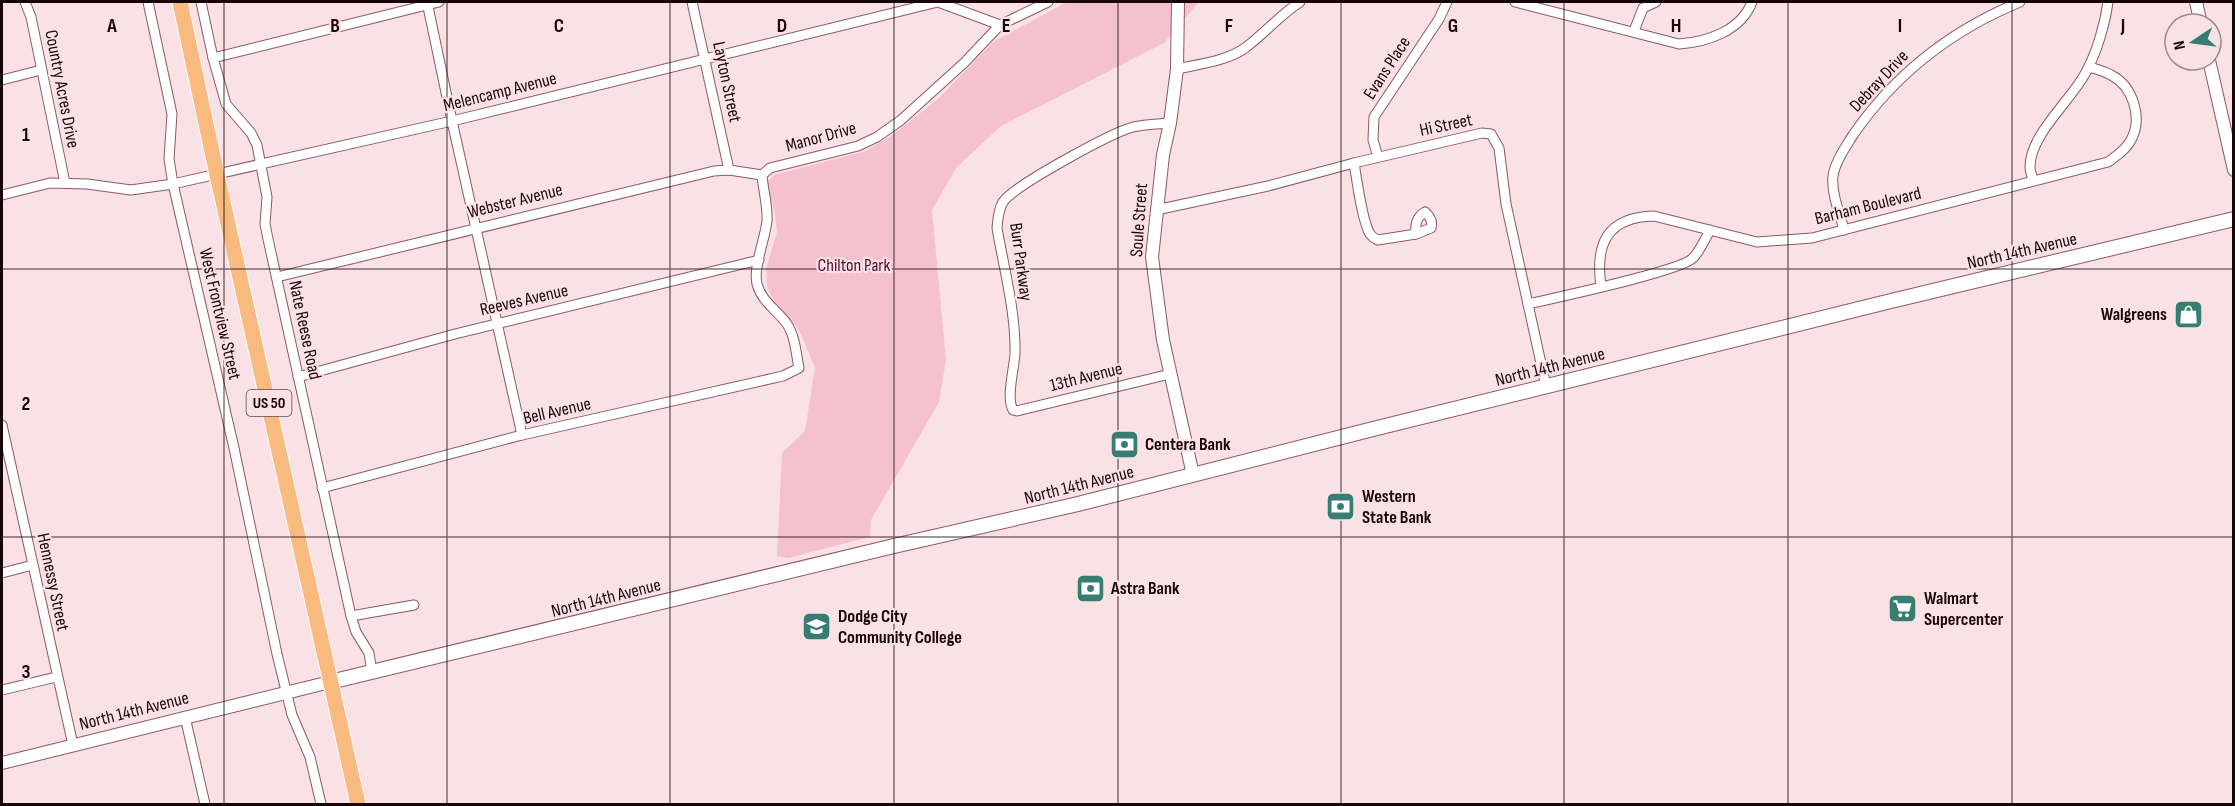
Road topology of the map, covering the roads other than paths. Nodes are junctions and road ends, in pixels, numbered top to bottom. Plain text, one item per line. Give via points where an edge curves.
1 (25, 2) edge
2 (148, 2) edge
3 (180, 2) edge
4 (201, 2) edge
5 (439, 2) edge
6 (692, 2) edge
7 (938, 2) edge
8 (1047, 2) edge
9 (1178, 2) edge
10 (1300, 2) edge
11 (1447, 2) edge
12 (1515, 2) edge
13 (1656, 2) edge
14 (1752, 2) edge
15 (2020, 2) edge
16 (2108, 2) edge
17 (428, 3) edge
18 (1000, 25) junction
19 (1634, 31) junction
20 (213, 58) junction
21 (704, 58) junction
22 (2089, 67) junction
23 (1177, 69) junction
24 (41, 70) junction
25 (2212, 72) edge
26 (2, 80) edge
27 (452, 121) junction
28 (1170, 123) junction
29 (1378, 157) junction
30 (1354, 163) junction
31 (261, 165) junction
32 (729, 170) junction
33 (2234, 170) edge
34 (217, 175) junction
35 (762, 175) junction
36 (2033, 180) junction
37 (65, 183) junction
38 (173, 184) junction
39 (2, 195) edge
40 (1156, 210) junction
41 (2234, 219) edge
42 (476, 228) junction
43 (1710, 230) junction
44 (1844, 230) junction
45 (1416, 234) dead end
46 (759, 260) junction
47 (277, 277) junction
48 (1601, 286) junction
49 (1528, 304) junction
50 (498, 323) junction
51 (1170, 374) junction
52 (298, 377) junction
53 (1546, 386) junction
54 (1011, 407) joint
55 (2, 425) edge
56 (522, 435) junction
57 (5, 458) edge
58 (1193, 475) junction
59 (322, 488) junction
60 (33, 565) junction
61 (2, 573) edge
62 (414, 605) dead end
63 (351, 616) junction
64 (372, 672) junction
65 (56, 677) junction
66 (330, 682) junction
67 (2, 690) edge
68 (286, 693) junction
69 (185, 717) junction
70 (73, 745) junction
71 (2, 763) edge
72 (205, 804) edge
73 (321, 804) edge
74 (358, 804) edge

1 - 24 street, Country Acres Drive
2 - 38 street, West Frontview Street via 172,114 169,159
3 - 34 highway, US 50
4 - 20 street, Nate Reese Road
5 - 17 street
6 - 21 street, Layton Street
7 - 18 street, Melencamp Avenue
7 - 21 street, Melencamp Avenue
8 - 18 street, Manor Drive
9 - 23 street, Soule Street
10 - 23 street via 1243,49
11 - 29 street, Evans Place via 1374,117 1373,140
12 - 19 street
13 - 19 street via 1643,8
14 - 19 street via 1736,23 1699,42 1679,44
15 - 44 street, Debray Drive via 1982,19 1935,48 1893,86 1861,124 1833,174
16 - 22 street
17 - 20 street
17 - 27 street
18 - 35 street, Manor Drive via 964,63 877,137 858,146 770,168
20 - 31 street, Nate Reese Road via 226,104 251,133
21 - 27 street, Melencamp Avenue
21 - 32 street, Layton Street
22 - 36 street via 2034,148 2030,166
22 - 36 street, Barham Boulevard via 2112,75 2131,96 2136,114 2131,140 2108,162
23 - 28 street, Soule Street
24 - 26 street
24 - 37 street, Country Acres Drive
25 - 33 street
27 - 31 street, Melencamp Avenue
27 - 42 street
28 - 40 street, Soule Street
28 - 54 street, Burr Parkway via 1131,127 1029,181 1002,202 997,228 1015,353
29 - 30 street, Hi Street
29 - 49 street, Hi Street via 1491,134 1499,148 1506,204
30 - 40 street, Hi Street
30 - 45 street via 1372,237 1378,240
31 - 34 street, Melencamp Avenue
31 - 47 street, Nate Reese Road via 267,197 264,224
32 - 35 street, Webster Avenue
32 - 42 street, Webster Avenue
34 - 38 street, Melencamp Avenue
34 - 66 highway, US 50
35 - 46 street via 768,212
36 - 44 street, Barham Boulevard
37 - 38 street, Melencamp Avenue via 131,190
37 - 39 street, Melencamp Avenue
38 - 68 street, West Frontview Street
40 - 51 street, Soule Street via 1152,257
41 - 53 main road, North 14th Avenue
42 - 47 street, Webster Avenue
42 - 50 street
43 - 44 street, Barham Boulevard via 1757,242 1812,238
43 - 48 street via 1687,263
43 - 48 street, Barham Boulevard via 1654,216 1628,220 1606,238 1599,253
46 - 50 street, Reeves Avenue
46 - 56 street, Bell Avenue via 756,282 762,298 786,323 794,339 799,368 783,376
47 - 52 street, Nate Reese Road
48 - 49 street
49 - 53 street, Hi Street
50 - 52 street, Reeves Avenue
50 - 56 street
51 - 54 street, 13th Avenue via 1017,411
51 - 58 street, Soule Street
52 - 59 street, Nate Reese Road
53 - 58 main road, North 14th Avenue
55 - 57 street, Hennessy Street
56 - 59 street, Bell Avenue
57 - 60 street, Hennessy Street
58 - 64 main road, North 14th Avenue
59 - 63 street, Nate Reese Road
60 - 61 street
60 - 65 street, Hennessy Street
62 - 63 street
63 - 64 street, Nate Reese Road via 369,653
64 - 66 main road, North 14th Avenue
65 - 67 street
65 - 70 street, Hennessy Street
66 - 68 street, North 14th Avenue
66 - 74 highway, US 50
68 - 69 street, North 14th Avenue
68 - 73 street, West Frontview Street via 310,757
69 - 70 street, North 14th Avenue
69 - 72 street
70 - 71 street, North 14th Avenue

